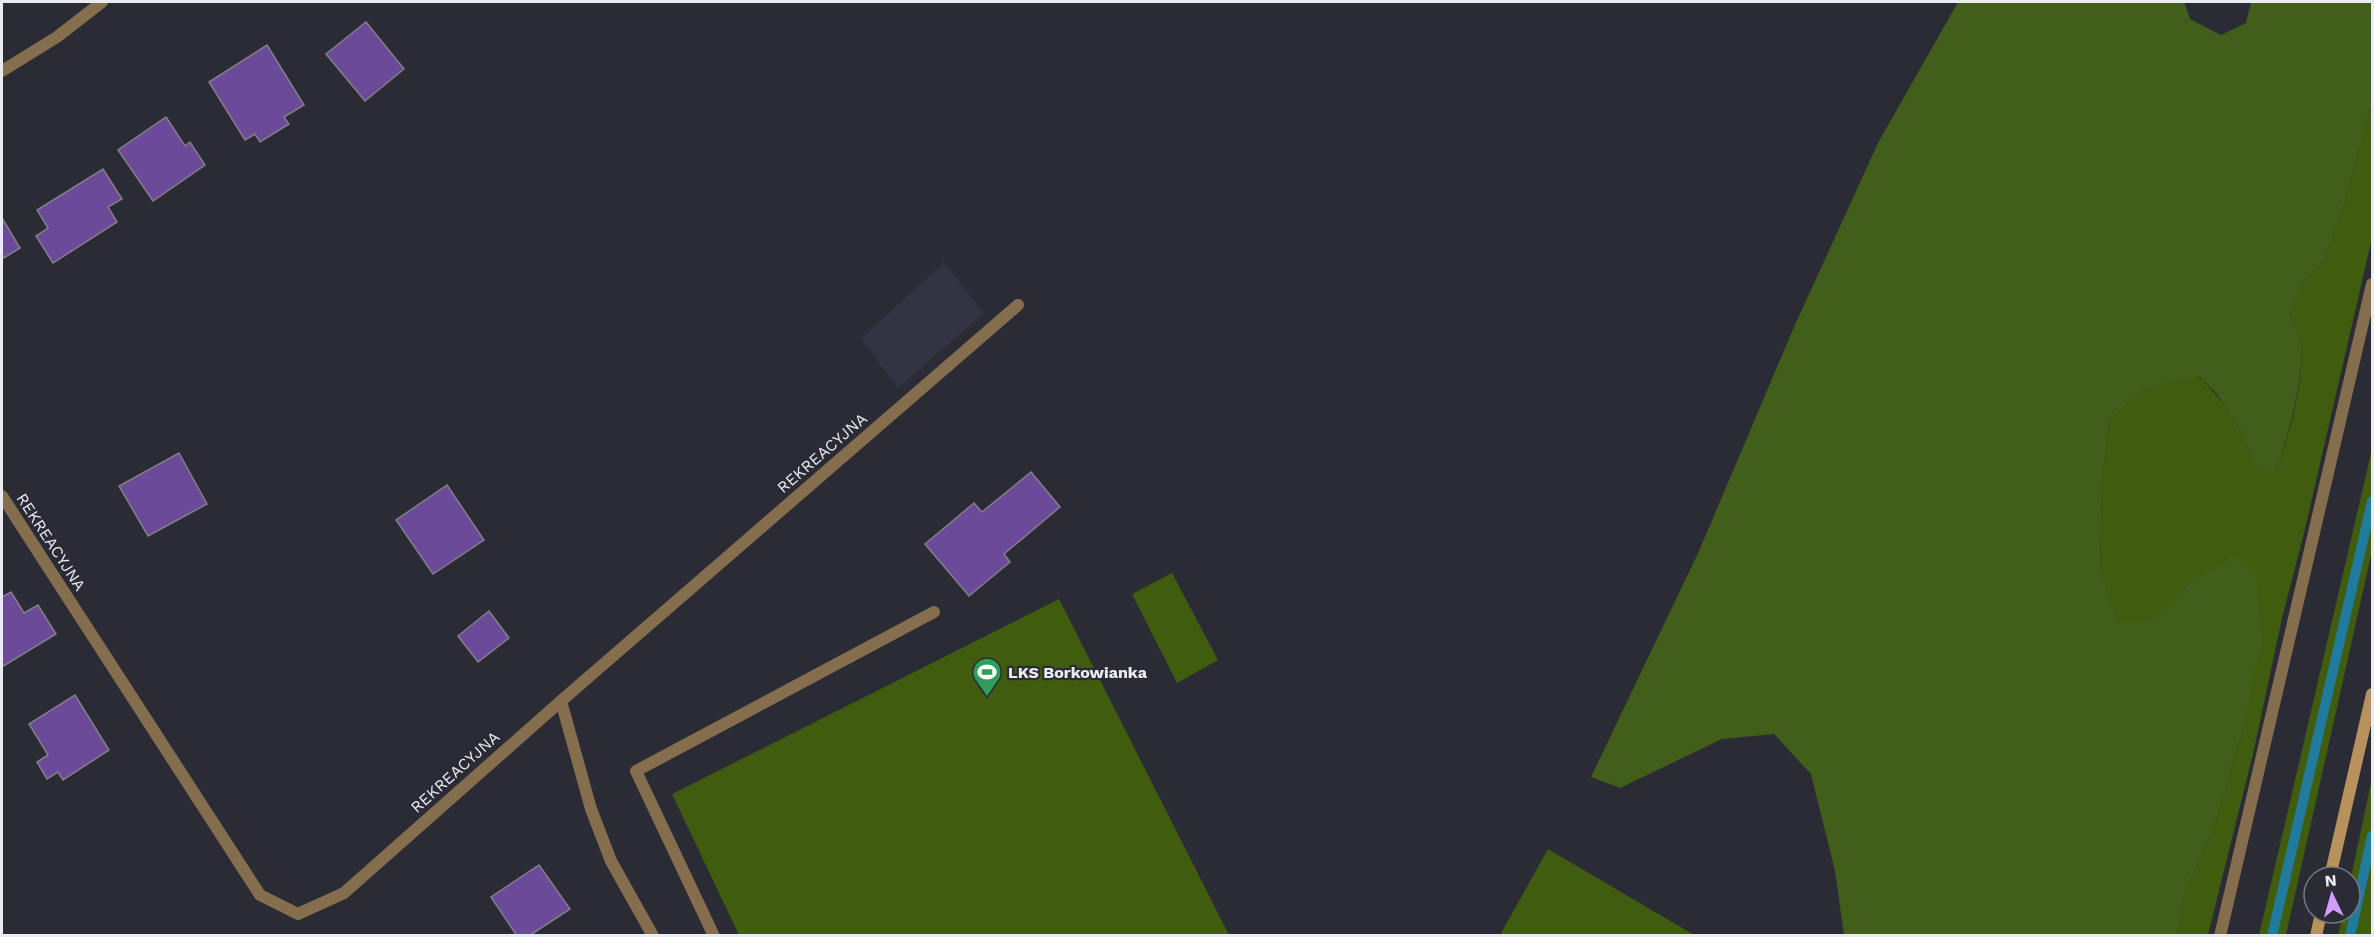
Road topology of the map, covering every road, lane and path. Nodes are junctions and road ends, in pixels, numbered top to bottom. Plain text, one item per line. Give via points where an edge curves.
1 (102, 2) edge
2 (2, 71) edge
3 (2373, 284) edge
4 (1018, 305) dead end
5 (2, 496) edge
6 (934, 612) dead end
7 (2373, 694) edge
8 (561, 700) junction
9 (2333, 865) edge
10 (653, 936) edge
11 (714, 936) edge
12 (2220, 936) edge

1 - 2 street via 57,38
3 - 12 street
4 - 8 street, REKREACYJNA
5 - 8 street, REKREACYJNA via 260,895 298,914 344,893
6 - 11 street via 636,771
7 - 9 main road
8 - 10 street via 611,861

